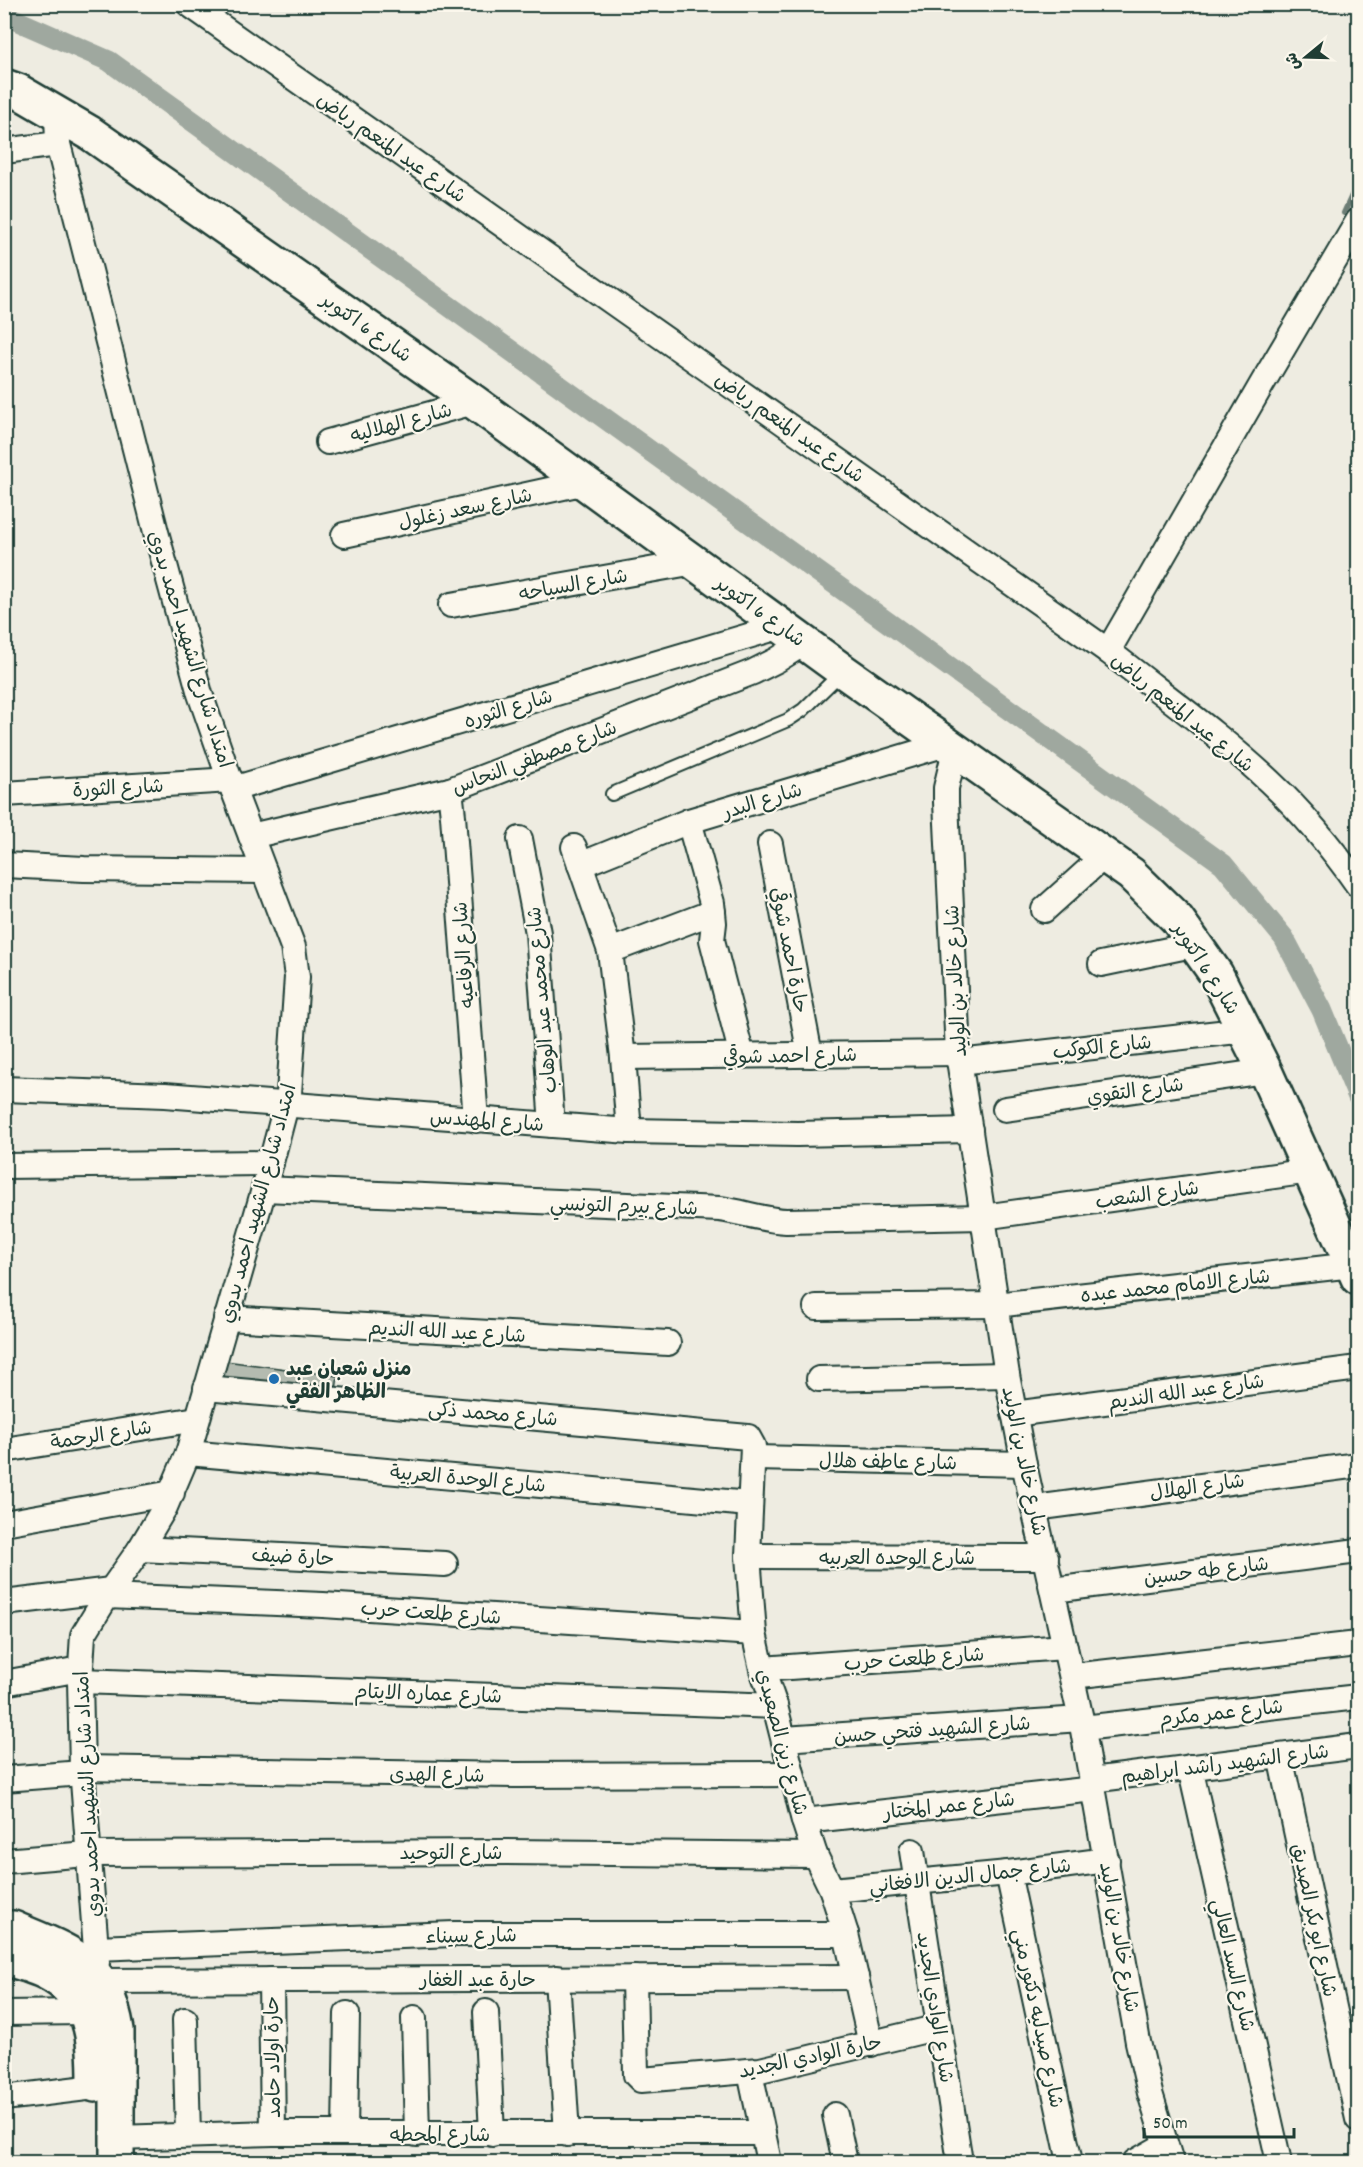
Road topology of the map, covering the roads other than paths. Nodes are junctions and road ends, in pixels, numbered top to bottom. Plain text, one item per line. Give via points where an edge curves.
1 (189, 4) edge
2 (4, 86) edge
3 (57, 129) junction
4 (4, 151) edge
5 (1359, 221) edge
6 (474, 402) junction
7 (328, 442) dead end
8 (586, 482) junction
9 (344, 534) dead end
10 (695, 562) junction
11 (451, 605) dead end
12 (793, 634) junction
13 (1108, 651) junction
14 (843, 671) junction
15 (951, 747) junction
16 (232, 785) junction
17 (450, 790) junction
18 (4, 794) edge
19 (612, 794) dead end
20 (689, 821) junction
21 (251, 836) junction
22 (520, 839) dead end
23 (770, 844) dead end
24 (1106, 855) junction
25 (4, 865) edge
26 (264, 871) junction
27 (1359, 885) edge
28 (1044, 910) dead end
29 (713, 912) junction
30 (1197, 944) junction
31 (610, 951) junction
32 (1101, 964) dead end
33 (1246, 1030) junction
34 (810, 1055) junction
35 (742, 1056) junction
36 (623, 1057) junction
37 (958, 1057) junction
38 (1265, 1071) junction
39 (4, 1089) edge
40 (286, 1103) junction
41 (1005, 1109) dead end
42 (476, 1120) junction
43 (552, 1125) junction
44 (970, 1130) junction
45 (629, 1131) junction
46 (271, 1163) junction
47 (4, 1166) edge
48 (1310, 1171) junction
49 (264, 1189) junction
50 (983, 1217) junction
51 (1356, 1272) edge
52 (996, 1305) junction
53 (816, 1308) dead end
54 (226, 1318) junction
55 (668, 1343) dead end
56 (1359, 1368) edge
57 (1007, 1375) junction
58 (819, 1379) dead end
59 (206, 1388) junction
60 (1014, 1414) junction
61 (197, 1419) junction
62 (743, 1436) joint
63 (4, 1450) edge
64 (188, 1453) junction
65 (753, 1458) junction
66 (1024, 1464) junction
67 (1359, 1465) edge
68 (172, 1493) junction
69 (749, 1504) junction
70 (1035, 1508) junction
71 (4, 1523) edge
72 (140, 1549) junction
73 (1359, 1551) edge
74 (748, 1556) junction
75 (1046, 1557) junction
76 (445, 1564) dead end
77 (1053, 1590) junction
78 (109, 1593) junction
79 (4, 1603) edge
80 (754, 1632) junction
81 (1359, 1644) edge
82 (1065, 1647) junction
83 (762, 1669) junction
84 (80, 1675) junction
85 (1072, 1676) junction
86 (4, 1683) edge
87 (1359, 1697) edge
88 (775, 1706) junction
89 (1082, 1724) junction
90 (784, 1739) junction
91 (1357, 1752) edge
92 (1280, 1756) junction
93 (1190, 1767) junction
94 (82, 1771) junction
95 (792, 1774) junction
96 (4, 1779) edge
97 (1093, 1784) junction
98 (804, 1821) junction
99 (912, 1851) dead end
100 (87, 1854) junction
101 (815, 1855) junction
102 (1107, 1860) junction
103 (4, 1861) edge
104 (1008, 1873) junction
105 (916, 1881) junction
106 (832, 1890) junction
107 (4, 1929) edge
108 (846, 1934) junction
109 (4, 1958) edge
110 (856, 1977) junction
111 (557, 1978) junction
112 (633, 1978) junction
113 (271, 1980) junction
114 (89, 1981) junction
115 (486, 2012) dead end
116 (4, 2013) edge
117 (347, 2014) dead end
118 (414, 2018) dead end
119 (185, 2020) dead end
120 (939, 2027) junction
121 (871, 2044) junction
122 (750, 2072) junction
123 (95, 2087) junction
124 (4, 2098) edge
125 (835, 2115) dead end
126 (1359, 2119) edge
127 (273, 2133) junction
128 (345, 2133) junction
129 (762, 2133) junction
130 (417, 2134) junction
131 (492, 2134) junction
132 (567, 2134) junction
133 (188, 2135) junction
134 (117, 2150) edge
135 (1168, 2154) edge
136 (94, 2163) edge
137 (769, 2163) edge
138 (845, 2163) edge
139 (960, 2163) edge
140 (1071, 2163) edge
141 (1135, 2163) edge
142 (1279, 2163) edge

1 - 13 street, شارع عبد المنعم رياض
2 - 3 main road, شارع 6 اكتوبر via 18,91
3 - 4 street
3 - 6 main road, شارع 6 اكتوبر via 90,133
3 - 16 street, امتداد شارع الشهيد احمد بدوي via 156,532 200,694
5 - 13 street
6 - 7 street, شارع الهلاليه
6 - 8 main road, شارع 6 اكتوبر
8 - 9 street, شارع سعد زغلول
8 - 10 main road, شارع 6 اكتوبر
10 - 11 street, شارع السياحه
10 - 12 main road, شارع 6 اكتوبر
12 - 14 main road, شارع 6 اكتوبر
12 - 16 street, شارع الثوره
12 - 17 street, شارع مصطفي النحاس via 777,660 753,672
13 - 27 street, شارع عبد المنعم رياض via 1270,782 1322,837
14 - 15 main road, شارع 6 اكتوبر
14 - 19 lane via 788,720
15 - 20 street, شارع البدر
15 - 24 main road, شارع 6 اكتوبر
15 - 37 street, شارع خالد بن الوليد via 946,802
16 - 18 street, شارع الثورة
16 - 21 street, امتداد شارع الشهيد احمد بدوي
17 - 21 street, شارع مصطفي النحاس
17 - 42 street, شارع الرفاعيه
20 - 29 street
20 - 31 street, شارع البدر via 577,856
21 - 26 street, امتداد شارع الشهيد احمد بدوي
22 - 43 street, شارع محمد عبد الوهاب via 538,933
23 - 34 street, حارة احمد شوقي
24 - 28 street
24 - 30 main road, شارع 6 اكتوبر via 1155,896
25 - 26 street
26 - 40 street, امتداد شارع الشهيد احمد بدوي via 293,947 296,966 291,1083
29 - 31 street
29 - 35 street via 712,940
30 - 32 street
30 - 33 main road, شارع 6 اكتوبر
31 - 36 street
33 - 37 street, شارع الكوكب
33 - 38 main road, شارع 6 اكتوبر
34 - 35 street, شارع احمد شوقي
34 - 37 street, شارع احمد شوقي
35 - 36 street, شارع احمد شوقي
36 - 45 street
37 - 44 street, شارع خالد بن الوليد
38 - 41 street, شارع التقوي
38 - 48 main road, شارع 6 اكتوبر
39 - 40 street, شارع المهندس
40 - 42 street, شارع المهندس
40 - 46 street, امتداد شارع الشهيد احمد بدوي
42 - 43 street, شارع المهندس
43 - 45 street, شارع المهندس
44 - 45 street, شارع المهندس via 797,1134
44 - 50 street, شارع خالد بن الوليد
46 - 47 street
46 - 49 street, امتداد شارع الشهيد احمد بدوي
48 - 50 street, شارع الشعب
48 - 51 main road, شارع 6 اكتوبر
49 - 50 street, شارع بيرم التونسي via 720,1209 786,1221
49 - 54 street, امتداد شارع الشهيد احمد بدوي
50 - 52 street, شارع خالد بن الوليد
51 - 52 street, شارع الامام محمد عبده
52 - 53 street, شارع الامام محمد عبده
52 - 57 street, شارع خالد بن الوليد
54 - 55 street, شارع عبد الله النديم
54 - 59 street, امتداد شارع الشهيد احمد بدوي
56 - 60 street, شارع عبد الله النديم
57 - 58 street
57 - 60 street, شارع خالد بن الوليد
59 - 61 street, امتداد شارع الشهيد احمد بدوي
59 - 62 street, شارع محمد ذكى
60 - 66 street, شارع خالد بن الوليد
61 - 63 street, شارع الرحمة
61 - 64 street, امتداد شارع الشهيد احمد بدوي
62 - 65 street, شارع زين الصعيدي via 751,1441
64 - 68 street, امتداد شارع الشهيد احمد بدوي
64 - 69 street, شارع الوحدة العربية
65 - 66 street, شارع عاطف هلال
65 - 69 street, شارع زين الصعيدي
66 - 70 street, شارع خالد بن الوليد
67 - 70 street, شارع الهلال
68 - 71 street
68 - 72 street, امتداد شارع الشهيد احمد بدوي
69 - 74 street, شارع زين الصعيدي
70 - 75 street, شارع خالد بن الوليد
72 - 76 street, حارة ضيف
72 - 78 street, امتداد شارع الشهيد احمد بدوي
73 - 77 street, شارع طه حسين
74 - 75 street, شارع الوحده العربيه
74 - 80 street, شارع زين الصعيدي
75 - 77 street, شارع خالد بن الوليد
77 - 82 street, شارع خالد بن الوليد
78 - 79 street, شارع طلعت حرب
78 - 80 street, شارع طلعت حرب
78 - 84 street, امتداد شارع الشهيد احمد بدوي via 83,1635
80 - 83 street, شارع زين الصعيدي
81 - 85 street
82 - 83 street, شارع طلعت حرب
82 - 85 street, شارع خالد بن الوليد
83 - 88 street, شارع زين الصعيدي
84 - 86 street, شارع عماره الايتام
84 - 88 street, شارع عماره الايتام
84 - 94 street, امتداد شارع الشهيد احمد بدوي
85 - 89 street, شارع خالد بن الوليد
87 - 89 street, شارع عمر مكرم
88 - 90 street, شارع زين الصعيدي
89 - 90 street, شارع الشهيد فتحي حسن
89 - 97 street, شارع خالد بن الوليد
90 - 95 street, شارع زين الصعيدي
91 - 92 street, شارع الشهيد راشد ابراهيم
92 - 93 street, شارع الشهيد راشد ابراهيم
92 - 126 street, شارع ابو بكر الصديق
93 - 97 street, شارع الشهيد راشد ابراهيم
93 - 142 street, شارع السد العالي
94 - 95 street, شارع الهدى via 514,1776
94 - 96 street, شارع الهدى
94 - 100 street, امتداد شارع الشهيد احمد بدوي
95 - 98 street, شارع زين الصعيدي
97 - 98 street, شارع عمر المختار
97 - 102 street, شارع خالد بن الوليد
98 - 101 street, شارع زين الصعيدي
99 - 105 street, شارع الوادي الجديد
100 - 101 street, شارع التوحيد
100 - 103 street, شارع التوحيد
100 - 114 street, امتداد شارع الشهيد احمد بدوي
101 - 106 street, شارع زين الصعيدي
102 - 104 street, شارع جمال الدين الافغاني
102 - 135 street, شارع خالد بن الوليد via 1138,2042
104 - 105 street, شارع جمال الدين الافغاني
104 - 140 street, شارع صيدليه دكتور مني
105 - 106 street, شارع جمال الدين الافغاني
105 - 120 street, شارع الوادي الجديد
106 - 108 street, شارع زين الصعيدي
107 - 114 main road via 13,1928 73,1954
108 - 110 street, شارع زين الصعيدي
108 - 114 street, شارع سيناء via 454,1934
109 - 114 main road
110 - 112 street, حارة عبد الغفار
110 - 121 street, شارع زين الصعيدي
111 - 112 street, حارة عبد الغفار
111 - 113 street, حارة عبد الغفار
111 - 132 street
112 - 122 street, حارة الوادي الجديد via 638,2080
113 - 114 street, حارة عبد الغفار
113 - 127 street, حارة اولاد حامد
114 - 116 street
114 - 123 main road
114 - 134 main road via 111,2004 117,2030
115 - 131 street
117 - 128 street
118 - 130 street
119 - 133 street
120 - 121 street, حارة الوادي الجديد
120 - 139 street, شارع الوادي الجديد
121 - 122 street, حارة الوادي الجديد
122 - 129 street
123 - 124 street
123 - 136 main road
125 - 138 street
127 - 128 street, شارع المحطه
127 - 133 street, شارع المحطه
128 - 130 street, شارع المحطه
129 - 132 street, شارع المحطه
129 - 137 street
130 - 131 street, شارع المحطه
131 - 132 street, شارع المحطه
133 - 134 street, شارع المحطه
135 - 141 street

